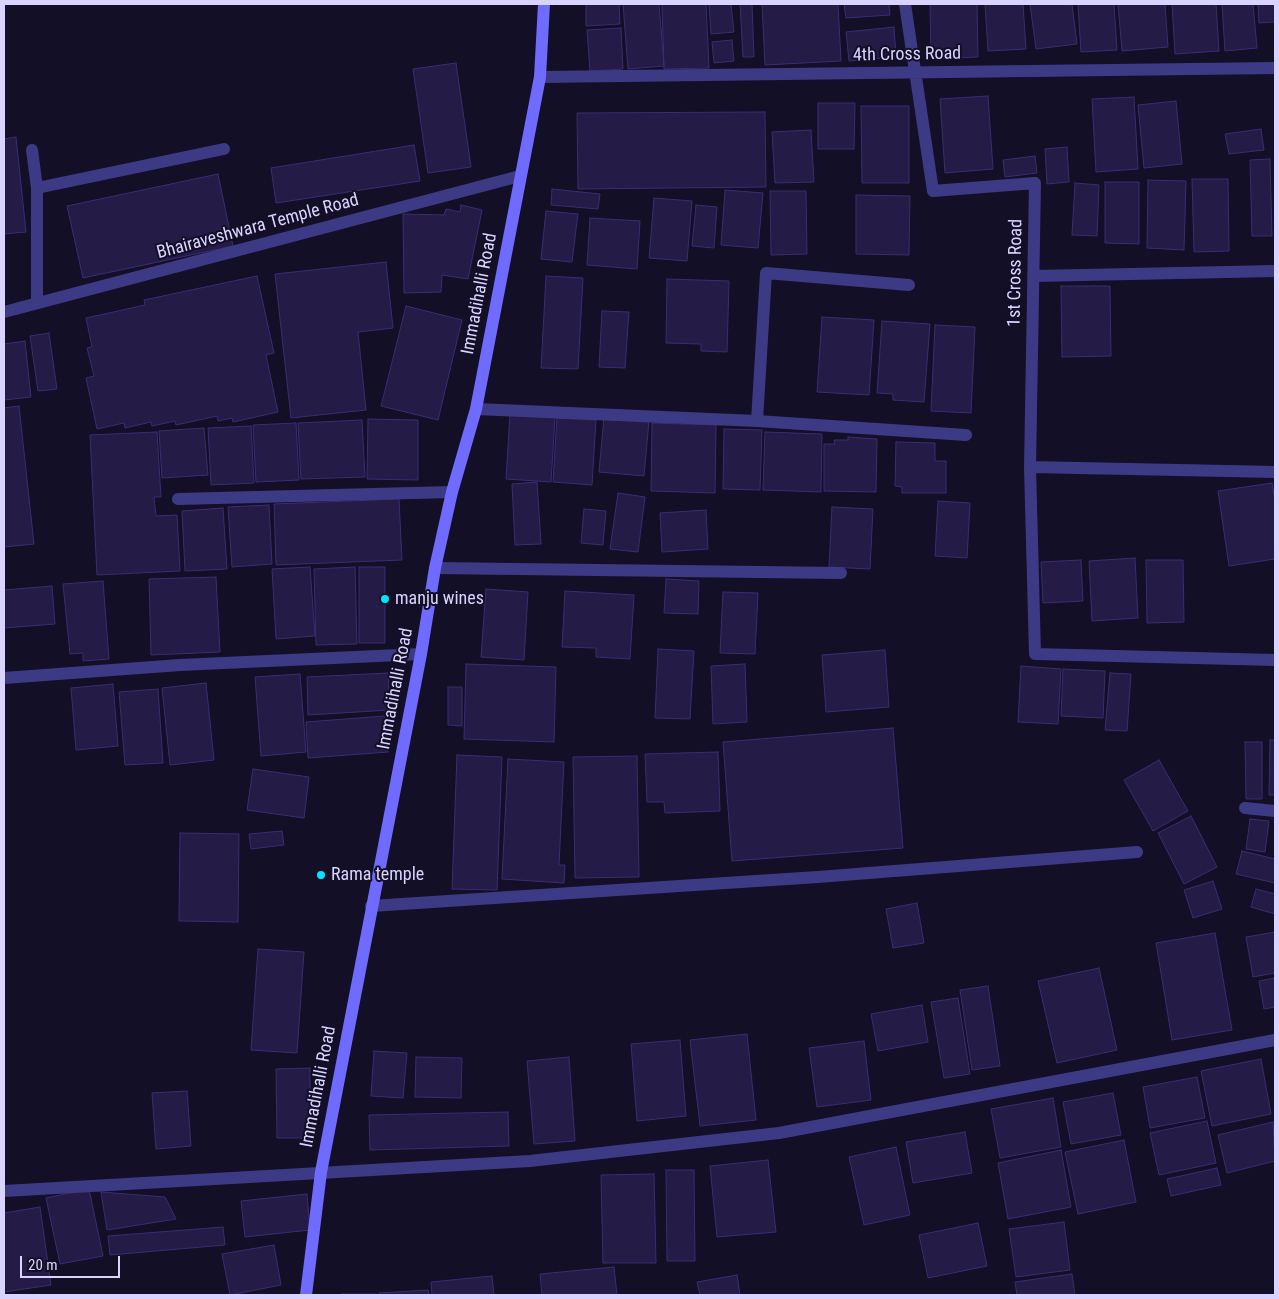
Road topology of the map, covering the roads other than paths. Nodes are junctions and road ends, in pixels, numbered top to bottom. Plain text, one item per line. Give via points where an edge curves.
1 (544, 4) edge
2 (905, 4) edge
3 (1275, 68) edge
4 (914, 72) junction
5 (540, 77) junction
6 (224, 149) dead end
7 (32, 150) dead end
8 (520, 176) junction
9 (37, 188) junction
10 (1275, 271) edge
11 (1034, 276) junction
12 (910, 285) dead end
13 (37, 303) junction
14 (4, 312) edge
15 (476, 409) junction
16 (757, 421) junction
17 (966, 435) dead end
18 (1030, 467) junction
19 (1275, 472) edge
20 (452, 492) junction
21 (178, 499) dead end
22 (435, 568) junction
23 (841, 573) dead end
24 (421, 654) junction
25 (1275, 660) edge
26 (4, 678) edge
27 (1245, 808) dead end
28 (1275, 811) edge
29 (1136, 852) dead end
30 (371, 906) junction
31 (1275, 1040) edge
32 (321, 1172) junction
33 (4, 1191) edge
34 (306, 1295) edge

1 - 5 street, Immadihalli Road
2 - 4 street, 1st Cross Road
3 - 4 street, 4th Cross Road
4 - 5 street, 4th Cross Road
4 - 11 street, 1st Cross Road via 933,191 1035,183
5 - 8 street, Immadihalli Road
6 - 9 street
7 - 9 street
8 - 13 street, Bhairaveshwara Temple Road
8 - 15 street, Immadihalli Road
9 - 13 street
10 - 11 street
11 - 18 street, 1st Cross Road
12 - 16 street via 766,273
13 - 14 street, Bhairaveshwara Temple Road
15 - 16 street
15 - 20 street, Immadihalli Road
16 - 17 street
18 - 19 street
18 - 25 street, 1st Cross Road via 1035,654
20 - 21 street
20 - 22 street, Immadihalli Road
22 - 23 street
22 - 24 street, Immadihalli Road
24 - 26 street via 180,664
24 - 30 street, Immadihalli Road
27 - 28 street
29 - 30 street via 818,877
30 - 32 street, Immadihalli Road
31 - 32 street via 779,1133 530,1160
32 - 33 street
32 - 34 street, Immadihalli Road

